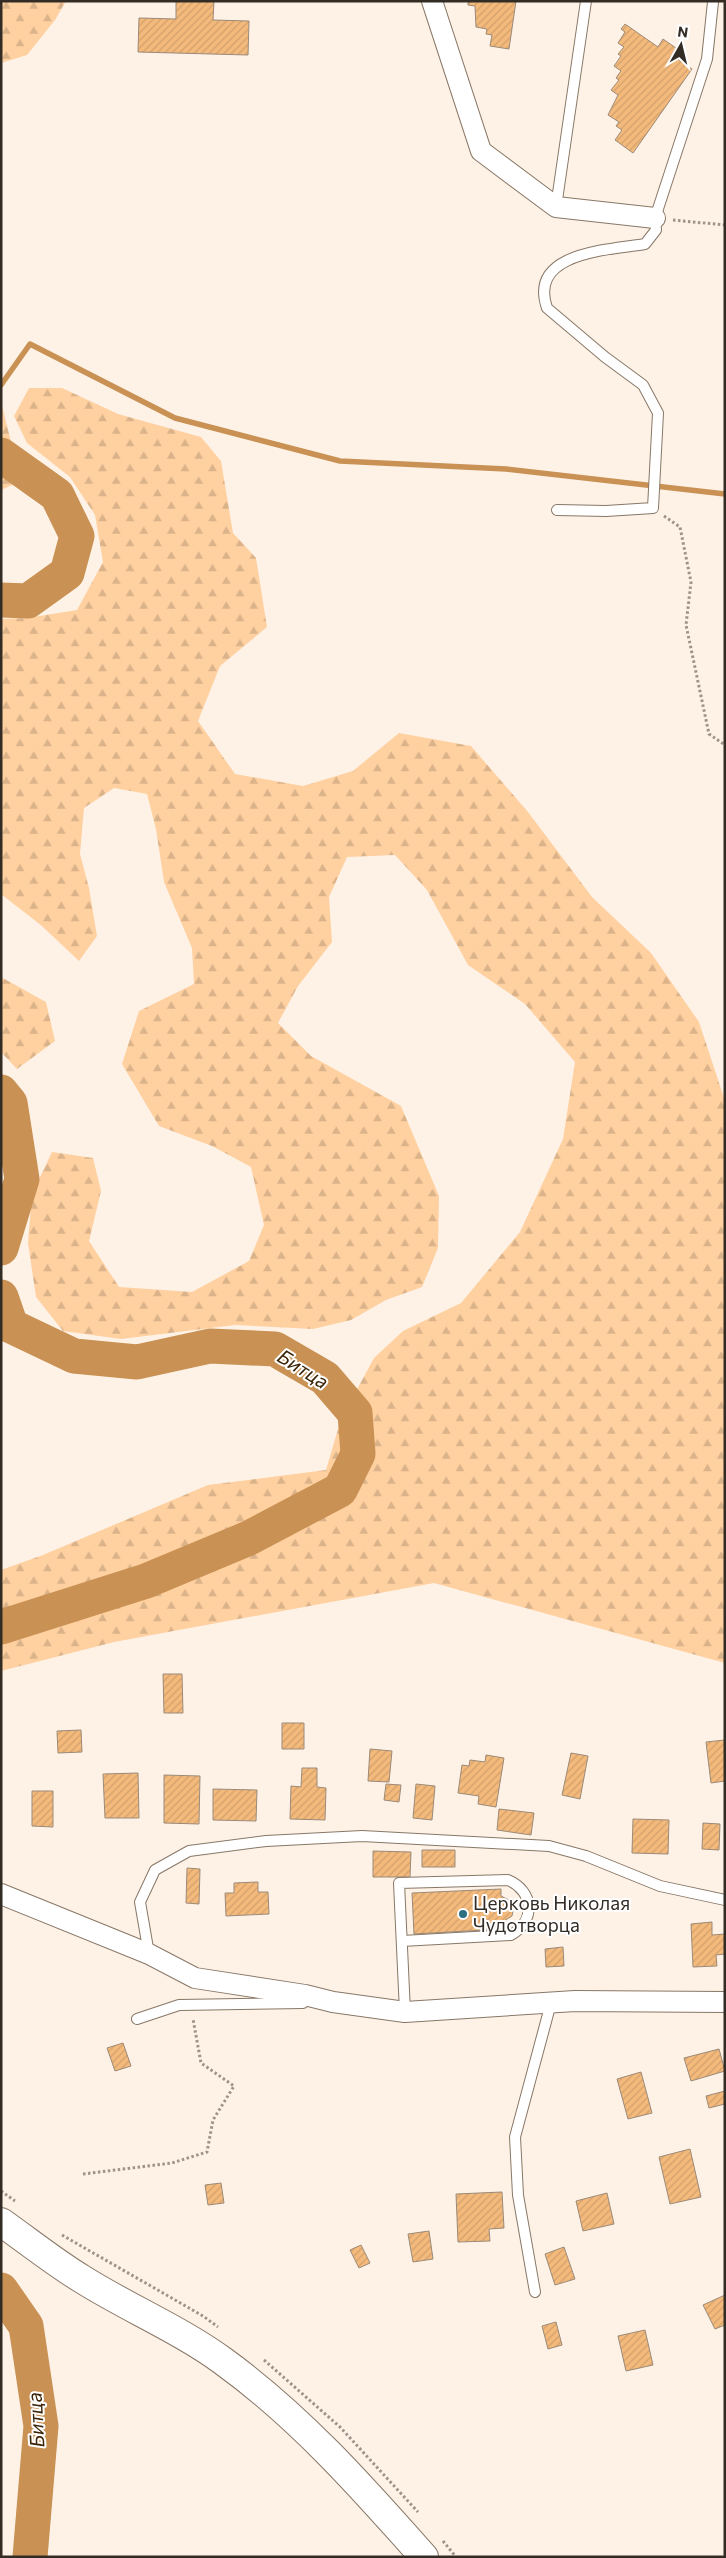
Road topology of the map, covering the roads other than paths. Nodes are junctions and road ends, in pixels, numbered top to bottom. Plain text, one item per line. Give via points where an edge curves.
1 (432, 1) edge
2 (586, 1) edge
3 (713, 2) edge
4 (556, 207) junction
5 (655, 218) junction
6 (557, 510) dead end
7 (1, 1894) edge
8 (725, 1900) edge
9 (402, 1941) junction
10 (149, 1954) junction
11 (333, 2002) junction
12 (725, 2002) edge
13 (551, 2003) junction
14 (406, 2012) junction
15 (137, 2019) dead end
16 (1, 2222) edge
17 (535, 2292) dead end
18 (424, 2557) edge

1 - 4 street via 481,151
2 - 4 lane
3 - 5 lane via 708,59
4 - 5 street
5 - 6 lane via 656,230 645,244 566,260 551,269 544,284 543,297 547,308 643,385 658,413 653,508
7 - 10 street
8 - 10 lane via 660,1886 586,1856 549,1846 362,1836 266,1841 189,1851 155,1870 140,1902
9 - 9 lane via 399,1883 508,1880 516,1883 528,1897 529,1915 525,1924 511,1935
9 - 14 lane
10 - 11 street via 195,1978
11 - 14 street
11 - 15 lane via 178,2005
12 - 13 street
13 - 14 street
13 - 17 lane via 514,2136 518,2195
16 - 18 street via 82,2280 177,2331 223,2361 285,2412 352,2476

